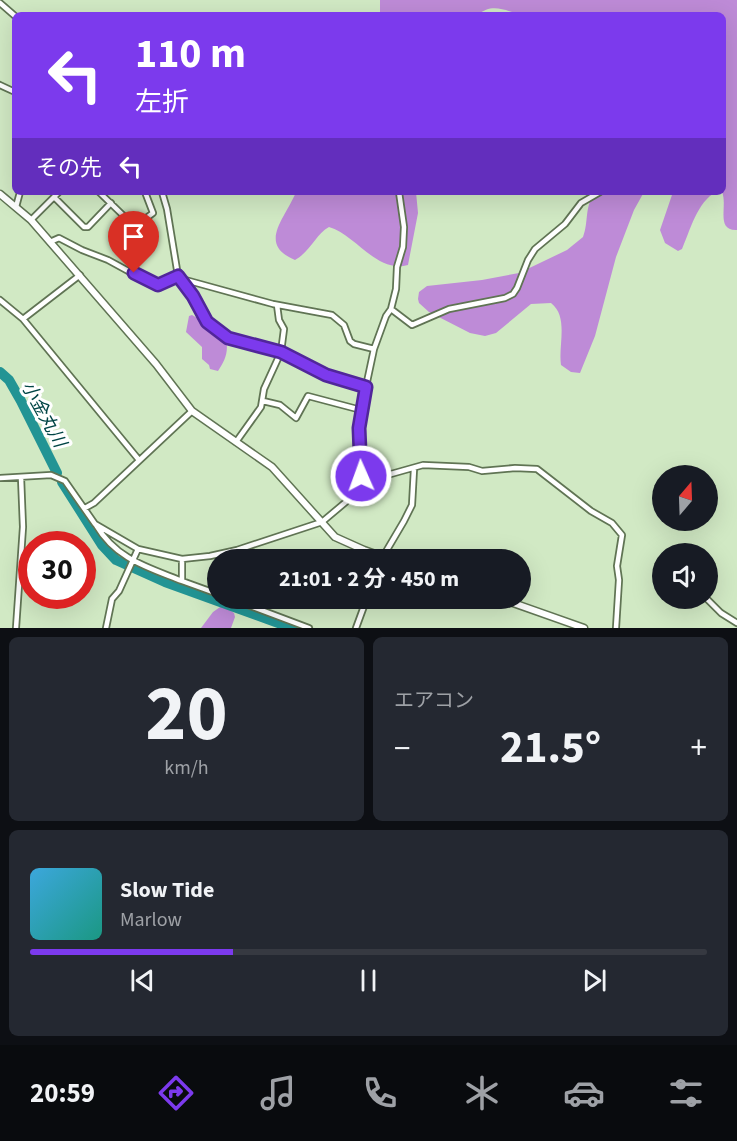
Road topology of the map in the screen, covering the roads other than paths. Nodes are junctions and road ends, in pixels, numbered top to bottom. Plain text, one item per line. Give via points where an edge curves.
1 (0, 3) edge
2 (12, 13) edge
3 (0, 194) edge
4 (19, 195) edge
5 (102, 195) edge
6 (146, 195) edge
7 (163, 195) edge
8 (399, 195) edge
9 (595, 195) edge
10 (54, 197) joint
11 (111, 204) junction
12 (16, 207) junction
13 (31, 220) junction
14 (50, 242) junction
15 (80, 276) junction
16 (178, 276) junction
17 (0, 300) edge
18 (277, 305) junction
19 (391, 309) junction
20 (23, 319) junction
21 (374, 349) junction
22 (281, 352) junction
23 (366, 387) junction
24 (263, 401) junction
25 (362, 410) junction
26 (192, 411) junction
27 (237, 442) junction
28 (139, 460) junction
29 (361, 466) junction
30 (414, 469) junction
31 (21, 477) junction
32 (0, 478) edge
33 (84, 508) junction
34 (322, 522) junction
35 (95, 524) junction
36 (138, 549) junction
37 (362, 549) edge
38 (388, 549) edge
39 (182, 559) junction
40 (133, 560) junction
41 (182, 581) junction
42 (207, 590) edge
43 (258, 609) edge
44 (363, 609) edge
45 (531, 609) edge
46 (717, 609) edge
47 (737, 623) edge
48 (16, 628) edge
49 (106, 628) edge
50 (309, 628) edge
51 (356, 628) edge
52 (585, 628) edge
53 (616, 628) edge

1 - 2 street
3 - 12 main road
4 - 12 street
5 - 11 street
6 - 11 street via 153,213 145,219 130,222
7 - 16 street
8 - 19 street via 404,239
9 - 19 street via 578,206 565,224 535,249 513,294 449,309 412,325
10 - 11 street via 84,227
10 - 13 street
12 - 13 main road
13 - 14 main road
14 - 15 main road
14 - 16 street via 59,238 152,284 161,285
15 - 20 street
15 - 26 main road
16 - 18 street via 186,282
16 - 22 street via 207,322 228,338
17 - 20 street
18 - 21 street via 332,315 344,325 350,341
18 - 22 street via 284,329
19 - 21 street
20 - 28 street
21 - 23 street
22 - 23 street via 326,375
22 - 24 street via 264,389
23 - 25 street
24 - 25 street via 280,405 296,418 308,396
24 - 27 street
25 - 29 street
26 - 27 main road
26 - 28 street
27 - 34 main road via 272,467
28 - 33 street
29 - 30 street via 392,474
29 - 34 street via 355,491
30 - 38 street via 411,505
30 - 53 street via 423,465 482,471 537,469 612,523 622,535
31 - 32 street
31 - 33 street via 51,476 64,481
31 - 48 street via 23,527
33 - 35 street
34 - 37 main road via 335,537
34 - 39 street via 237,550
35 - 36 street
35 - 40 street via 111,546
36 - 39 street
36 - 40 street
39 - 41 street
40 - 41 street
40 - 49 street via 112,599
41 - 42 street
43 - 50 street
44 - 51 street
45 - 52 main road
46 - 47 street

